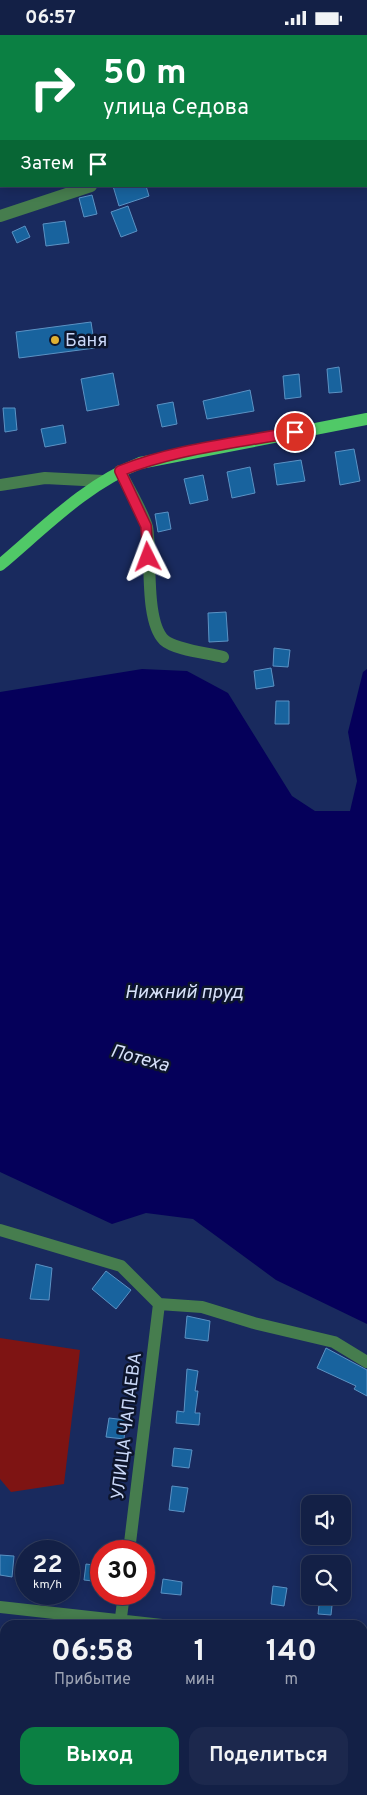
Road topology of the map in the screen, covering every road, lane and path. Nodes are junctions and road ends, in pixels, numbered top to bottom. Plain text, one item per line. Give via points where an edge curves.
1 (88, 187) edge
2 (0, 216) edge
3 (367, 419) edge
4 (120, 471) junction
5 (103, 481) junction
6 (0, 485) edge
7 (0, 565) edge
8 (223, 657) dead end
9 (0, 1230) edge
10 (159, 1304) junction
11 (367, 1362) edge
12 (130, 1540) edge
13 (122, 1605) edge
14 (0, 1607) edge
15 (98, 1620) edge
16 (120, 1620) edge

1 - 2 street
3 - 4 main road via 169,456
4 - 5 main road
4 - 8 street via 146,526 154,616 159,632 172,645
5 - 6 street via 45,478
5 - 7 main road
9 - 10 street via 120,1266
10 - 11 street via 202,1307 334,1342
10 - 12 street, УЛИЦА ЧАПАЕВА
13 - 16 street
14 - 15 street

